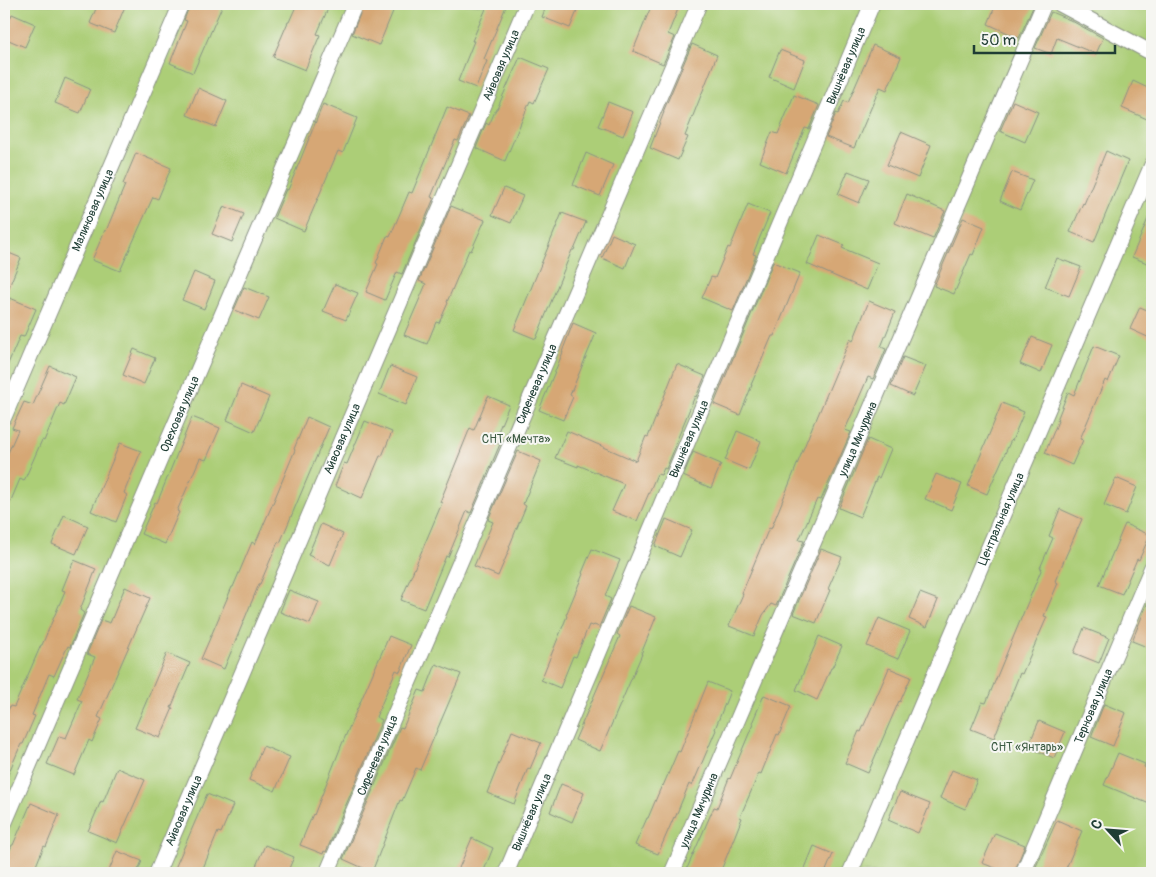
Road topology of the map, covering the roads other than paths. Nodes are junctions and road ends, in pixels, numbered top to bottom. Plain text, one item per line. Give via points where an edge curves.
1 (181, 4) edge
2 (355, 4) edge
3 (527, 4) edge
4 (699, 4) edge
5 (872, 4) edge
6 (1044, 4) edge
7 (1060, 4) edge
8 (1152, 53) edge
9 (1152, 166) edge
10 (4, 417) edge
11 (1152, 567) edge
12 (4, 824) edge
13 (157, 873) edge
14 (327, 873) edge
15 (506, 873) edge
16 (672, 873) edge
17 (850, 873) edge
18 (1023, 873) edge

1 - 10 street, Малиновая улица
2 - 12 street, Ореховая улица
3 - 13 street, Айвовая улица
4 - 14 street, Сиреневая улица
5 - 15 street, Вишнёвая улица
6 - 16 street, улица Мичурина
7 - 8 street
9 - 17 street, Центральная улица
11 - 18 street, Терновая улица

